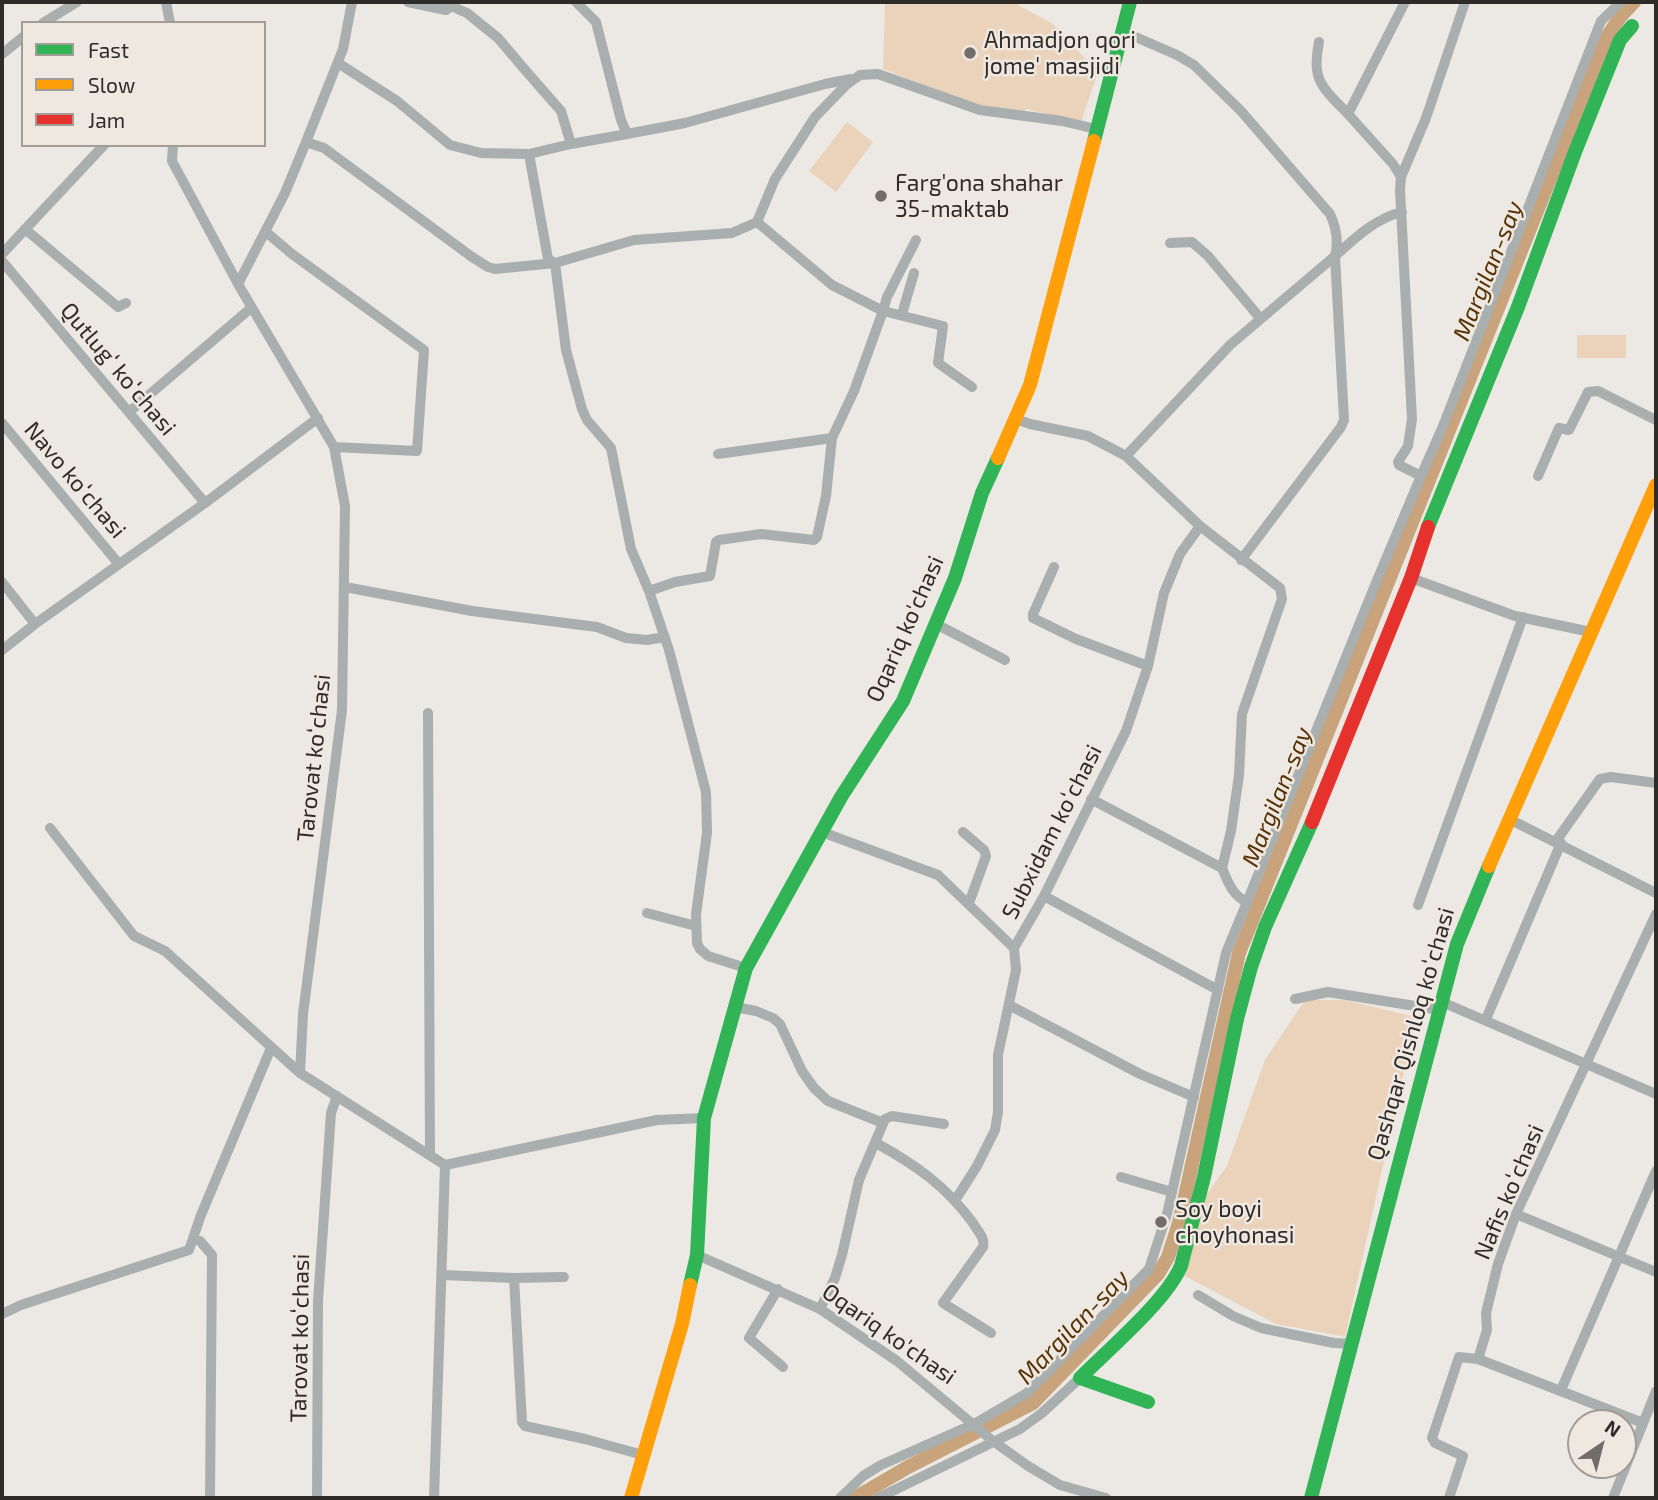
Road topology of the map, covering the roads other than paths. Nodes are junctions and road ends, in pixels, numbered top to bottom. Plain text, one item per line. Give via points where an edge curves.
1 (78, 2) edge
2 (166, 2) edge
3 (352, 2) edge
4 (408, 2) edge
5 (576, 2) edge
6 (1130, 2) edge
7 (1405, 2) edge
8 (1465, 2) edge
9 (1621, 2) edge
10 (449, 4) edge
11 (46, 21) edge
12 (170, 21) edge
13 (1632, 26) dead end
14 (1124, 32) junction
15 (21, 39) edge
16 (1319, 42) dead end
17 (2, 54) edge
18 (338, 63) junction
19 (856, 78) junction
20 (1348, 114) junction
21 (1096, 129) junction
22 (627, 134) junction
23 (306, 142) junction
24 (571, 144) junction
25 (102, 147) edge
26 (173, 147) edge
27 (529, 154) junction
28 (1401, 177) junction
29 (1402, 212) junction
30 (757, 222) junction
31 (25, 229) junction
32 (265, 232) junction
33 (916, 240) dead end
34 (1170, 243) dead end
35 (2, 254) edge
36 (1335, 256) junction
37 (2, 261) edge
38 (555, 264) junction
39 (914, 273) dead end
40 (238, 284) junction
41 (126, 303) dead end
42 (251, 308) junction
43 (883, 311) junction
44 (902, 314) junction
45 (1260, 318) junction
46 (972, 387) dead end
47 (129, 412) junction
48 (318, 418) junction
49 (1017, 419) junction
50 (1656, 420) edge
51 (2, 423) edge
52 (832, 438) junction
53 (334, 447) junction
54 (718, 454) dead end
55 (1126, 456) junction
56 (1421, 476) junction
57 (1538, 476) dead end
58 (1656, 485) edge
59 (205, 503) junction
60 (1200, 526) junction
61 (1241, 560) junction
62 (118, 563) junction
63 (1054, 568) dead end
64 (1411, 578) junction
65 (2, 582) edge
66 (345, 587) junction
67 (649, 592) junction
68 (1523, 617) junction
69 (34, 624) junction
70 (936, 624) junction
71 (1591, 632) junction
72 (665, 637) junction
73 (2, 650) edge
74 (1005, 660) dead end
75 (1148, 666) junction
76 (428, 713) dead end
77 (1655, 780) edge
78 (1091, 799) junction
79 (1511, 820) junction
80 (50, 828) dead end
81 (822, 832) junction
82 (963, 832) dead end
83 (1558, 842) junction
84 (1222, 868) junction
85 (1656, 893) edge
86 (1044, 896) junction
87 (1247, 902) junction
88 (969, 903) junction
89 (1418, 905) dead end
90 (647, 913) dead end
91 (1656, 914) edge
92 (696, 926) junction
93 (1014, 948) junction
94 (746, 968) junction
95 (1218, 990) junction
96 (1295, 999) dead end
97 (1009, 1005) junction
98 (1441, 1006) junction
99 (734, 1007) junction
100 (1486, 1019) junction
101 (271, 1048) junction
102 (1586, 1066) junction
103 (300, 1073) junction
104 (1656, 1094) edge
105 (337, 1096) junction
106 (1194, 1097) junction
107 (704, 1118) junction
108 (884, 1123) junction
109 (944, 1124) dead end
110 (876, 1143) junction
111 (430, 1155) junction
112 (445, 1165) junction
113 (1656, 1171) edge
114 (1121, 1177) dead end
115 (1172, 1192) junction
116 (956, 1199) junction
117 (1516, 1214) junction
118 (200, 1241) dead end
119 (697, 1255) junction
120 (1618, 1257) junction
121 (1656, 1272) edge
122 (442, 1275) junction
123 (564, 1277) dead end
124 (514, 1278) junction
125 (778, 1289) junction
126 (1198, 1295) dead end
127 (820, 1309) junction
128 (2, 1314) edge
129 (991, 1333) dead end
130 (1352, 1344) junction
131 (1478, 1359) junction
132 (783, 1367) dead end
133 (1080, 1378) junction
134 (1561, 1390) junction
135 (1656, 1391) edge
136 (1148, 1402) dead end
137 (1643, 1423) junction
138 (974, 1424) junction
139 (993, 1441) junction
140 (643, 1455) junction
141 (210, 1498) edge
142 (317, 1498) edge
143 (434, 1498) edge
144 (631, 1498) edge
145 (840, 1498) edge
146 (878, 1498) edge
147 (1106, 1498) edge
148 (1311, 1498) edge
149 (1450, 1498) edge
150 (1613, 1498) edge

1 - 11 street
2 - 12 street
3 - 18 street
4 - 10 street via 446,10
5 - 22 street via 596,22
6 - 14 street, Oqariq ko'chasi
7 - 20 street
8 - 28 street
9 - 56 street via 1601,21
10 - 24 street via 488,30 561,111
13 - 64 street via 1620,40 1575,152
14 - 21 street, Oqariq ko'chasi
14 - 36 street via 1185,59 1241,111 1330,214 1335,225
15 - 17 street
16 - 20 street via 1315,70 1323,87
18 - 23 street
18 - 27 street via 397,101 450,145 481,153
19 - 21 street via 878,74 980,110
19 - 22 street
19 - 30 street via 816,117 775,179
20 - 28 street
21 - 49 street, Oqariq ko'chasi via 1060,278
22 - 24 street
23 - 32 street
23 - 38 street via 324,148 488,267
24 - 27 street
25 - 31 street
26 - 40 street, Tarovat koʻchasi via 172,161
27 - 38 street via 542,235 548,259
28 - 29 street
29 - 36 street via 1362,232
29 - 56 street via 1412,419 1408,446 1398,462
30 - 38 street via 732,233 634,240
30 - 43 street via 832,285
31 - 35 street
31 - 41 street via 118,307
32 - 40 street
32 - 53 street via 424,350 417,451
33 - 43 street
34 - 45 street via 1192,242
36 - 45 street
36 - 61 street via 1344,420
37 - 47 street, Qutlugʻ koʻchasi
38 - 67 street via 566,350 582,409 611,448 631,549
39 - 44 street
40 - 42 street, Tarovat koʻchasi
42 - 47 street
42 - 48 street, Tarovat koʻchasi
43 - 44 street
43 - 52 street
44 - 46 street via 943,326 938,363
45 - 55 street
47 - 59 street, Qutlugʻ koʻchasi
48 - 53 street, Tarovat koʻchasi
48 - 59 street
49 - 55 street via 1087,436
49 - 70 street, Oqariq ko'chasi via 982,493
50 - 57 street via 1598,391 1588,392 1569,430 1559,428
51 - 62 street, Navo koʻchasi
52 - 54 street
52 - 67 street via 826,496 814,540 761,534 719,540 710,576
53 - 66 street, Tarovat koʻchasi via 345,506
55 - 60 street
56 - 87 street
58 - 71 street, Qashqar Qishloq koʻchasi
59 - 62 street
60 - 61 street
60 - 75 street, Subxidam koʻchasi via 1180,554 1164,593
61 - 84 street via 1280,588 1282,599 1242,714 1239,775
62 - 69 street
63 - 75 street via 1033,618
64 - 68 street
64 - 133 street via 1251,967 1181,1266 1166,1290
65 - 69 street
66 - 72 street via 472,611 597,627 626,638
66 - 103 street, Tarovat koʻchasi via 342,710 303,1014
67 - 72 street
68 - 71 street
68 - 89 street
69 - 73 street
70 - 74 street
70 - 81 street, Oqariq ko'chasi via 902,701
71 - 79 street, Qashqar Qishloq koʻchasi
72 - 92 street via 708,803
75 - 78 street, Subxidam koʻchasi via 1126,732
76 - 111 street
77 - 83 street via 1600,779
78 - 84 street
78 - 86 street, Subxidam koʻchasi
79 - 83 street
79 - 98 street, Qashqar Qishloq koʻchasi via 1464,924
80 - 101 street via 134,936 165,951
81 - 88 street via 938,875
81 - 94 street, Oqariq ko'chasi
82 - 88 street via 986,856
83 - 85 street
83 - 100 street
84 - 87 street via 1232,890
86 - 93 street, Subxidam koʻchasi
86 - 95 street
87 - 95 street via 1226,953
88 - 93 street
90 - 92 street
91 - 102 street, Nafis koʻchasi
92 - 94 street via 697,943 708,956
93 - 97 street, Subxidam koʻchasi via 1016,970
94 - 99 street, Oqariq ko'chasi
95 - 106 street
96 - 98 street via 1328,992
97 - 106 street
97 - 116 street, Subxidam koʻchasi via 998,1055 995,1130
98 - 100 street
98 - 130 street, Qashqar Qishloq koʻchasi
99 - 107 street, Oqariq ko'chasi
99 - 108 street via 756,1011 780,1024 802,1071 828,1101
100 - 102 street
101 - 103 street
101 - 128 street via 189,1250
102 - 104 street
102 - 117 street, Nafis koʻchasi
103 - 105 street
105 - 111 street
105 - 142 street, Tarovat koʻchasi via 331,1113 317,1301
106 - 115 street
107 - 112 street via 656,1121
107 - 119 street, Oqariq ko'chasi
108 - 109 street via 892,1115
108 - 110 street
110 - 116 street
110 - 127 street via 859,1180 838,1266
111 - 112 street
112 - 122 street
113 - 120 street
114 - 115 street
115 - 138 street via 1149,1269 1027,1393
116 - 129 street via 984,1243 943,1303
117 - 120 street
117 - 131 street, Nafis koʻchasi via 1498,1264
118 - 141 street via 212,1255
119 - 125 street, Oqariq ko'chasi
119 - 140 street, Oqariq ko'chasi via 682,1324
120 - 121 street
120 - 134 street
122 - 124 street
122 - 143 street
123 - 124 street
124 - 140 street via 522,1422
125 - 127 street, Oqariq ko'chasi
125 - 132 street via 749,1338
126 - 130 street via 1261,1328
127 - 138 street, Oqariq ko'chasi via 897,1361
130 - 148 street, Qashqar Qishloq koʻchasi
131 - 134 street
131 - 149 street via 1459,1357 1432,1438 1463,1456
133 - 136 street
133 - 139 street via 1020,1429
134 - 137 street
135 - 137 street
137 - 150 street
138 - 139 street, Oqariq ko'chasi
138 - 145 street via 881,1465
139 - 146 street
139 - 147 street, Oqariq ko'chasi via 1060,1485
140 - 144 street, Oqariq ko'chasi

